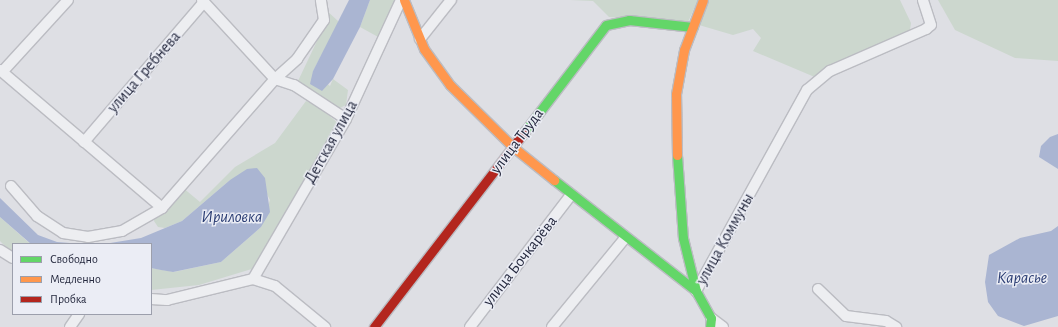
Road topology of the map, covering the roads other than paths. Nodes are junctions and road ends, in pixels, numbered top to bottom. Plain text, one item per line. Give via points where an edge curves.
1 (68, 0) edge
2 (321, 0) edge
3 (402, 0) edge
4 (451, 0) edge
5 (703, 0) edge
6 (923, 0) edge
7 (203, 1) edge
8 (693, 27) junction
9 (420, 38) junction
10 (2, 71) edge
11 (275, 79) junction
12 (346, 119) junction
13 (84, 142) junction
14 (513, 147) junction
15 (11, 186) dead end
16 (571, 195) junction
17 (162, 208) junction
18 (625, 238) junction
19 (0, 250) edge
20 (12, 257) edge
21 (253, 280) junction
22 (818, 289) dead end
23 (696, 291) junction
24 (152, 299) edge
25 (79, 315) edge
26 (710, 322) edge
27 (70, 327) edge
28 (325, 327) edge
29 (374, 327) edge
30 (470, 327) edge
31 (552, 327) edge
32 (723, 327) edge
33 (896, 327) edge

1 - 10 street
2 - 11 street via 324,20 297,59
3 - 9 street
3 - 12 street, Детская улица
4 - 9 street
5 - 8 street, улица Коммуны
6 - 23 street, улица Коммуны via 931,25 926,30 830,71 807,90
7 - 11 street
7 - 13 street, улица Гребнева
8 - 14 street, улица Труда via 629,20 606,25
8 - 23 street, улица Коммуны via 684,50 676,94 674,131 683,238
9 - 14 street via 437,70
10 - 13 street
11 - 12 street via 294,85
11 - 17 street
12 - 21 street, Детская улица
13 - 17 street
14 - 16 street
14 - 29 street, улица Труда
15 - 17 street via 37,216 63,233 88,237 122,231
16 - 18 street
16 - 30 street, улица Бочкарёва
18 - 23 street
18 - 31 street
19 - 20 street
21 - 24 street via 167,300
21 - 28 street via 275,286
22 - 33 street via 846,316 886,321
23 - 26 street
25 - 27 street
26 - 32 street

